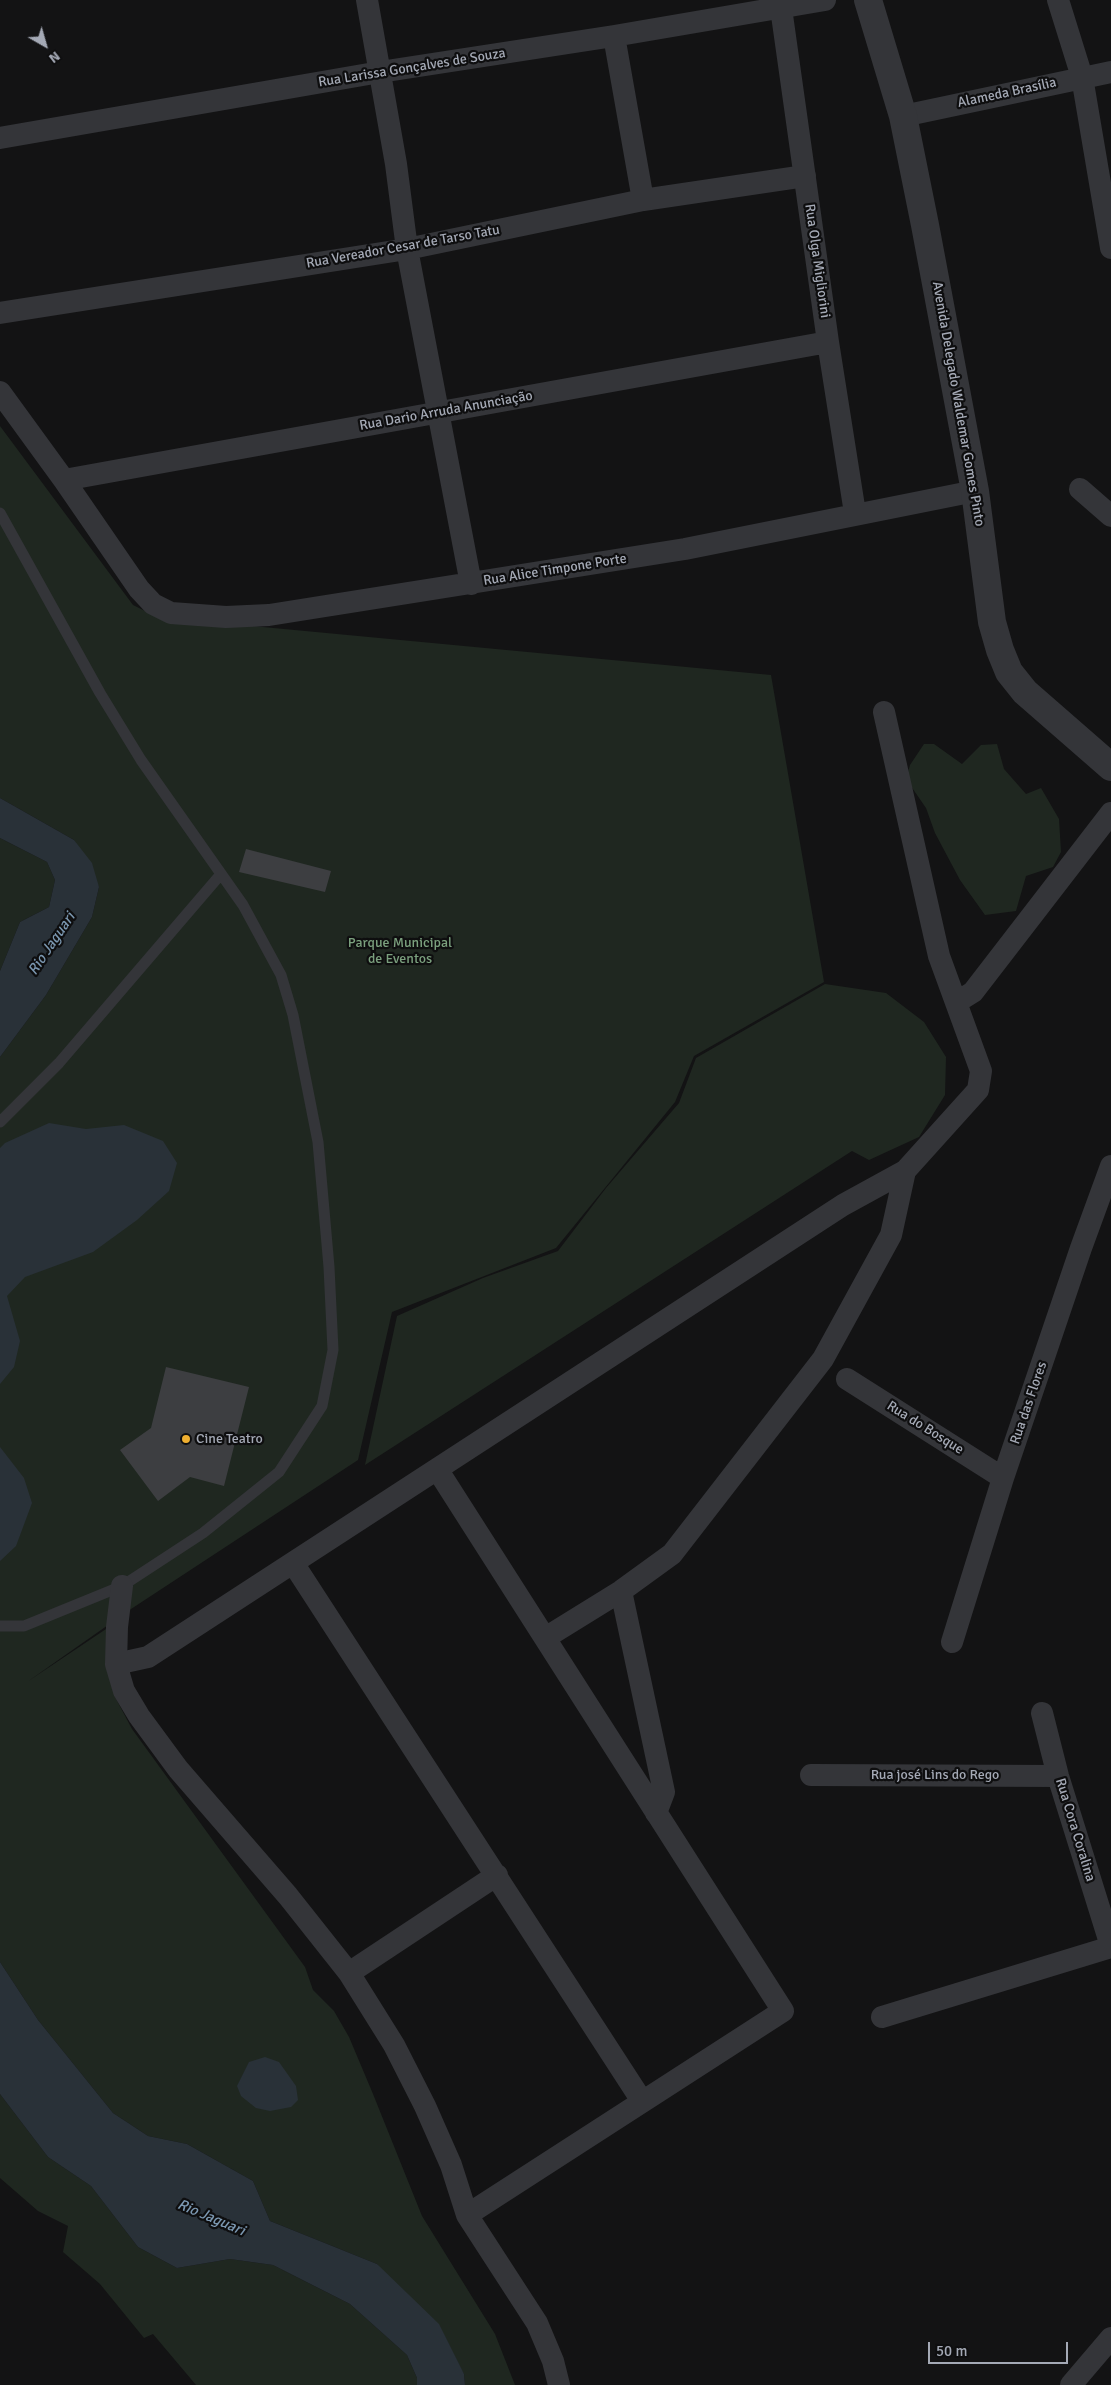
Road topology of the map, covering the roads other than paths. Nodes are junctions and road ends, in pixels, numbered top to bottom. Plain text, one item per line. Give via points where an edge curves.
1 (366, 0) edge
2 (825, 0) edge
3 (868, 0) edge
4 (1058, 0) edge
5 (781, 8) junction
6 (614, 36) junction
7 (380, 72) junction
8 (1111, 72) edge
9 (1082, 77) junction
10 (903, 116) junction
11 (0, 138) edge
12 (805, 176) junction
13 (643, 200) junction
14 (1111, 248) edge
15 (407, 249) junction
16 (0, 313) edge
17 (828, 342) junction
18 (0, 392) edge
19 (438, 412) junction
20 (64, 480) junction
21 (1080, 489) dead end
22 (975, 491) junction
23 (0, 513) edge
24 (855, 513) junction
25 (1111, 516) edge
26 (471, 584) junction
27 (884, 712) dead end
28 (1111, 767) edge
29 (1111, 813) edge
30 (221, 874) junction
31 (957, 1002) junction
32 (0, 1122) edge
33 (1111, 1166) edge
34 (905, 1171) junction
35 (847, 1379) dead end
36 (437, 1469) junction
37 (1003, 1478) junction
38 (293, 1563) junction
39 (122, 1586) junction
40 (621, 1591) junction
41 (0, 1626) edge
42 (545, 1638) junction
43 (952, 1642) dead end
44 (116, 1664) junction
45 (1042, 1713) dead end
46 (811, 1775) dead end
47 (1058, 1776) junction
48 (656, 1813) junction
49 (496, 1875) junction
50 (1111, 1947) edge
51 (349, 1973) junction
52 (882, 2016) dead end
53 (642, 2102) junction
54 (467, 2215) junction
55 (1111, 2338) edge
56 (559, 2385) edge
57 (1071, 2385) edge

1 - 7 street
2 - 5 street, Rua Larissa Gonçalves de Souza
3 - 10 street, Avenida Delegado Waldemar Gomes Pinto
4 - 9 street
5 - 6 street, Rua Larissa Gonçalves de Souza
5 - 12 street, Rua Olga Migliorini
6 - 7 street, Rua Larissa Gonçalves de Souza
6 - 13 street
7 - 11 street, Rua Larissa Gonçalves de Souza
7 - 15 street
8 - 9 street, Alameda Brasília
9 - 10 street, Alameda Brasília
9 - 14 street
10 - 22 street, Avenida Delegado Waldemar Gomes Pinto
12 - 13 street, Rua Vereador Cesar de Tarso Tatu
12 - 17 street, Rua Olga Migliorini
13 - 15 street, Rua Vereador Cesar de Tarso Tatu
15 - 16 street, Rua Vereador Cesar de Tarso Tatu
15 - 19 street
17 - 19 street, Rua Dario Arruda Anunciação
17 - 24 street, Rua Olga Migliorini
18 - 20 street, Rua Alice Timpone Porte
19 - 20 street, Rua Dario Arruda Anunciação
19 - 26 street
20 - 26 street, Rua Alice Timpone Porte via 139,589 153,604 171,612 226,617 269,615
21 - 25 street
22 - 24 street, Rua Alice Timpone Porte
22 - 28 street, Avenida Delegado Waldemar Gomes Pinto via 992,622 1009,672 1030,698
23 - 30 lane via 136,752
24 - 26 street, Rua Alice Timpone Porte via 685,549
27 - 31 street via 939,956
29 - 31 street via 973,992
30 - 32 lane via 59,1063
30 - 39 lane via 243,905 281,975 293,1015 318,1142 333,1350 322,1406 279,1472 203,1533
31 - 34 street via 981,1071 978,1090
33 - 37 street, Rua das Flores
34 - 36 street via 843,1205
34 - 40 street via 891,1235 823,1359 672,1554
35 - 37 street, Rua do Bosque
36 - 38 street
36 - 42 street
37 - 43 street, Rua das Flores
38 - 44 street via 148,1657
38 - 49 street
39 - 41 lane via 24,1626
39 - 44 street
40 - 42 street
40 - 48 street via 664,1792
42 - 48 street
44 - 51 street via 124,1691 178,1769 288,1896
45 - 47 street, Rua Cora Coralina
46 - 47 street, Rua josé Lins do Rego
47 - 50 street, Rua Cora Coralina
48 - 53 street via 783,2011
49 - 51 street
49 - 53 street
50 - 52 street
51 - 54 street via 394,2045 425,2106 451,2165
53 - 54 street
54 - 56 street via 537,2323
55 - 57 street

